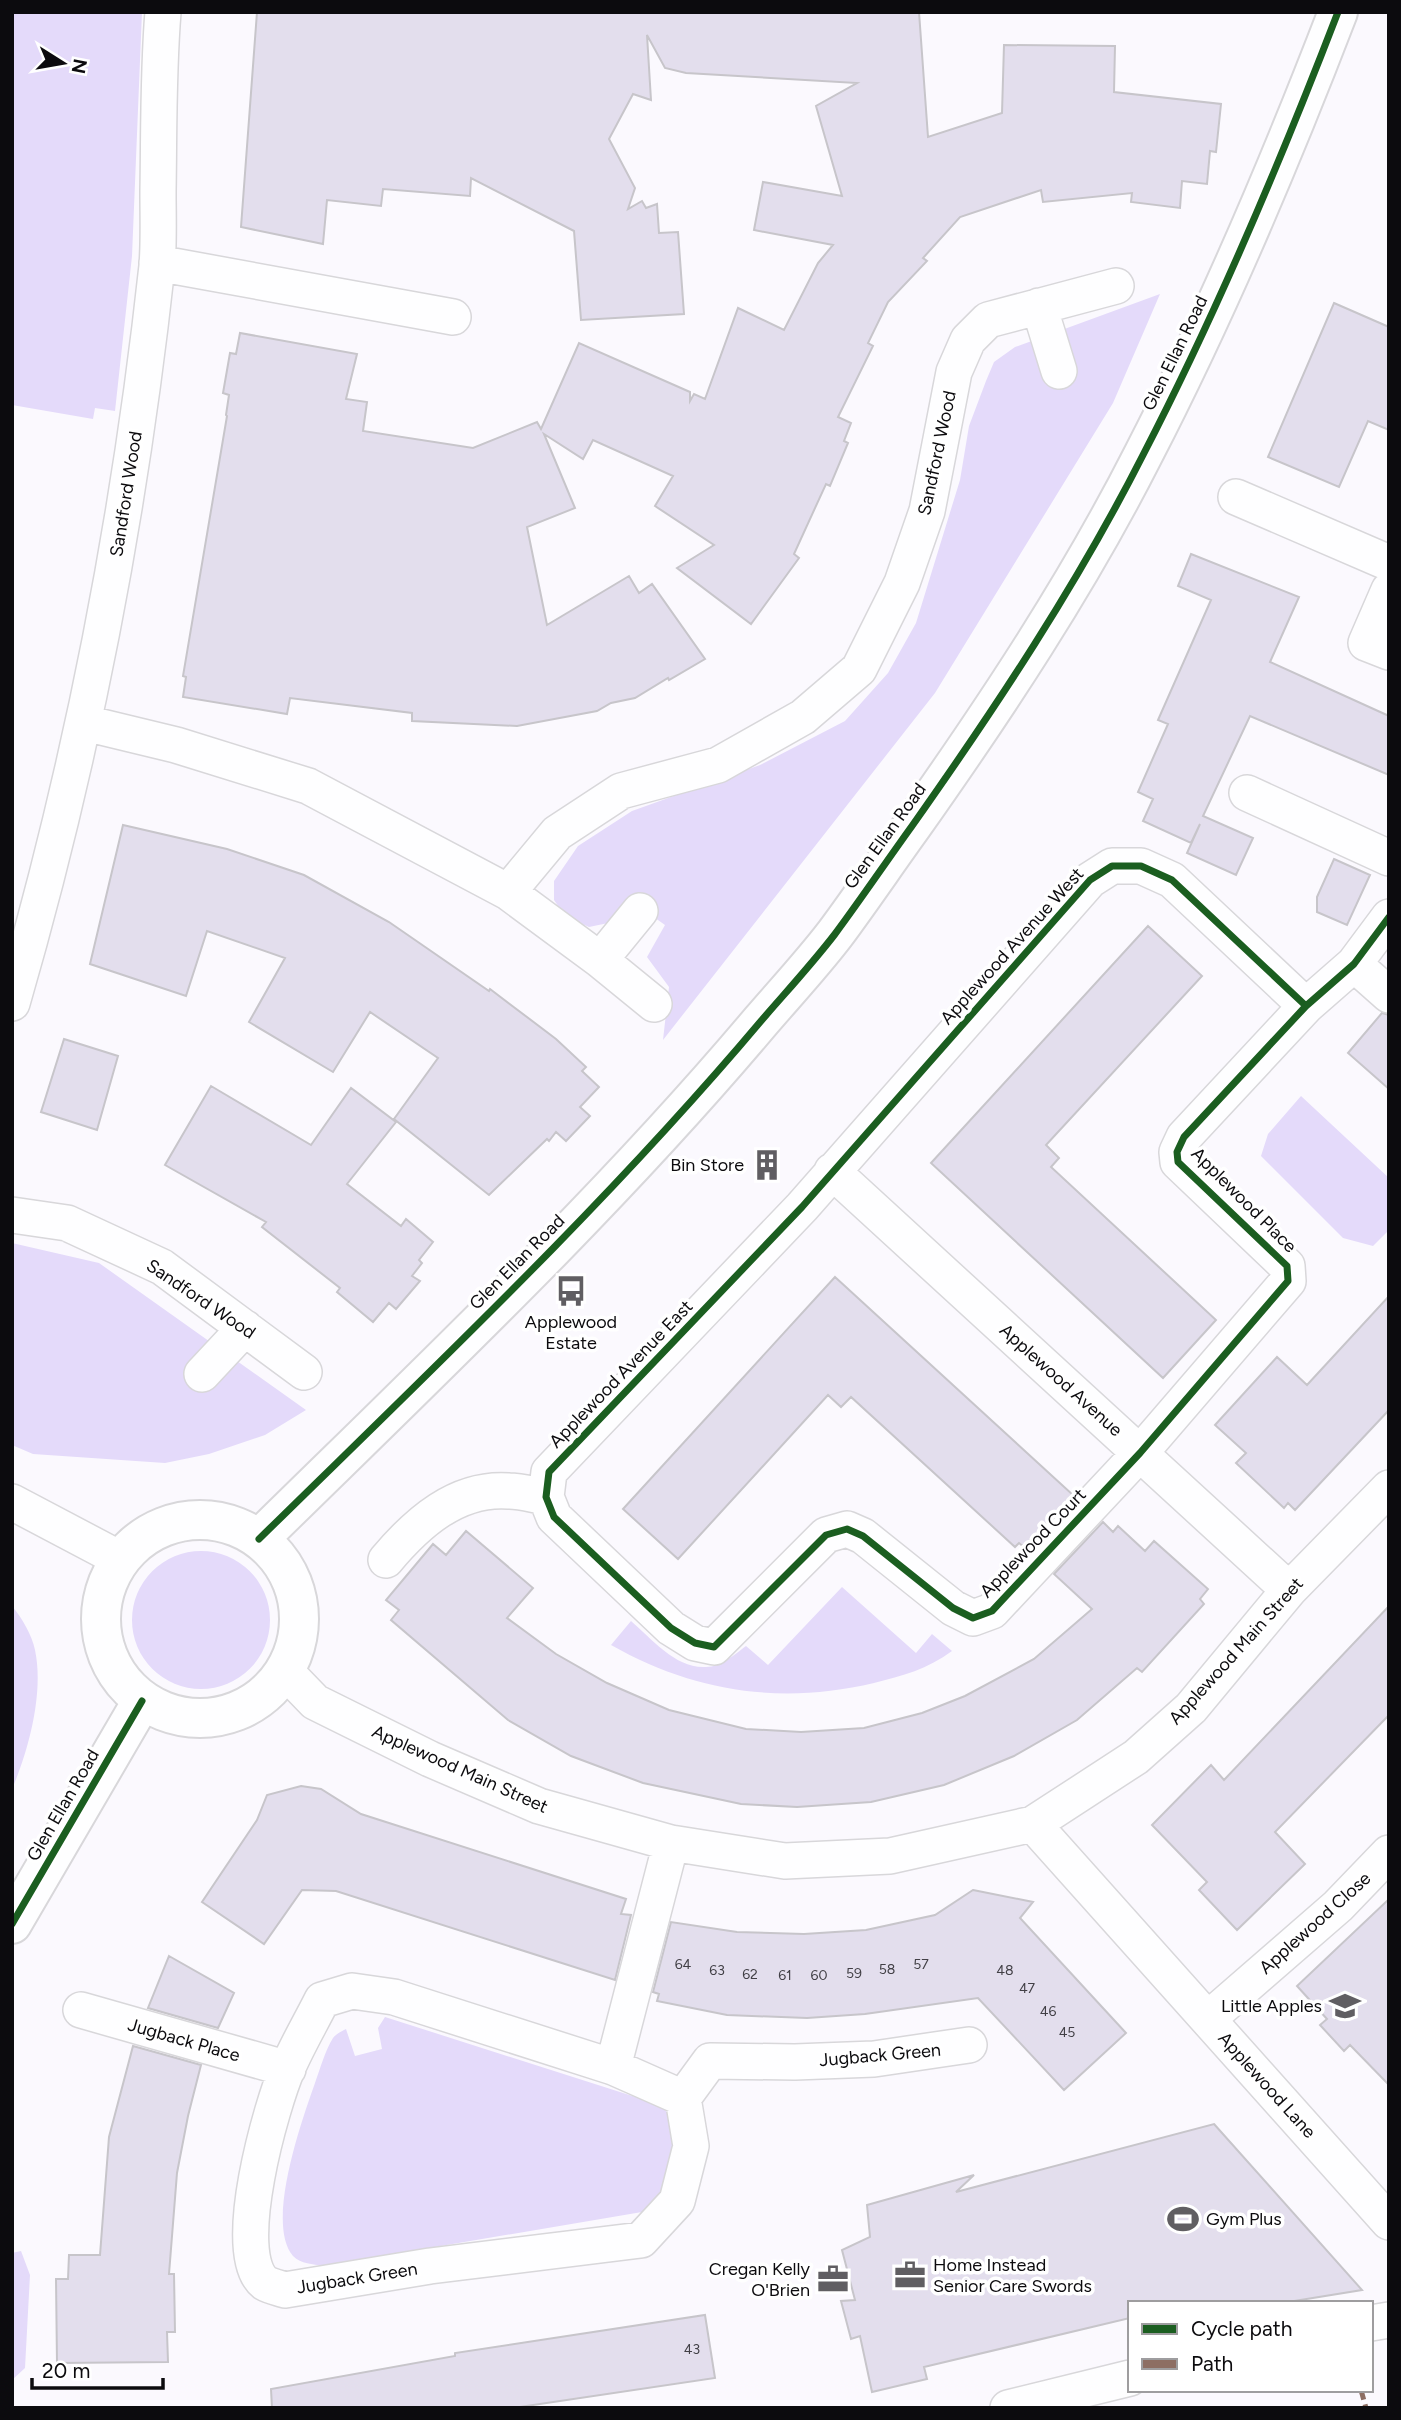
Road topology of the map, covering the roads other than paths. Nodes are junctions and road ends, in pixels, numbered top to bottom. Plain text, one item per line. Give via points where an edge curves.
1 (163, 12) edge
2 (1338, 12) edge
3 (157, 263) junction
4 (1116, 286) dead end
5 (1039, 306) junction
6 (453, 317) dead end
7 (1059, 371) dead end
8 (1236, 497) dead end
9 (1389, 563) edge
10 (1389, 590) edge
11 (1389, 653) edge
12 (85, 723) junction
13 (1247, 793) dead end
14 (1389, 858) edge
15 (508, 892) junction
16 (640, 911) dead end
17 (1389, 917) edge
18 (600, 960) junction
19 (1354, 964) junction
20 (1389, 995) edge
21 (12, 1003) edge
22 (654, 1004) dead end
23 (1306, 1006) junction
24 (832, 1171) junction
25 (12, 1215) edge
26 (245, 1328) junction
27 (304, 1372) dead end
28 (202, 1374) dead end
29 (1140, 1453) junction
30 (1389, 1488) edge
31 (546, 1497) junction
32 (12, 1502) edge
33 (259, 1539) junction
34 (120, 1559) junction
35 (386, 1560) dead end
36 (1289, 1590) junction
37 (285, 1671) junction
38 (142, 1701) junction
39 (1033, 1824) junction
40 (671, 1843) junction
41 (1389, 1853) edge
42 (12, 1924) edge
43 (81, 2010) dead end
44 (1208, 2019) junction
45 (969, 2046) dead end
46 (613, 2067) junction
47 (288, 2068) junction
48 (683, 2098) junction
49 (1389, 2222) edge
50 (1128, 2378) edge
51 (1008, 2408) edge

1 - 3 street, Sandford Wood
2 - 33 street, Glen Ellan Road via 1227,282 1141,459 1076,575 964,752 834,935 718,1073 623,1177
3 - 6 street
3 - 12 street, Sandford Wood via 132,464
4 - 5 street, Sandford Wood
5 - 7 street
5 - 15 street, Sandford Wood via 988,320 968,340 954,372 927,511 902,583 859,669 803,717 718,765 621,791 557,833
8 - 9 street
10 - 11 street via 1366,643
12 - 15 street via 176,745 308,786
12 - 21 street, Sandford Wood
13 - 14 street
15 - 18 street
16 - 18 street
17 - 19 street
18 - 22 street
19 - 20 street
19 - 23 street
23 - 24 street, Applewood Avenue West via 1172,880 1141,866 1112,866 1090,880
23 - 29 street, Applewood Place via 1184,1138 1177,1152 1178,1162 1287,1266 1287,1281
24 - 29 street, Applewood Avenue
24 - 31 street, Applewood Avenue East via 549,1472
25 - 26 street, Sandford Wood via 67,1223 162,1268
26 - 27 street, Sandford Wood
26 - 28 street
29 - 31 street, Applewood Court via 992,1611 973,1618 953,1608 847,1528 826,1535 714,1647 695,1643 671,1628 554,1517
29 - 36 street, Applewood Avenue
30 - 36 street, Applewood Main Street
31 - 35 street via 509,1490 462,1497 434,1513
32 - 34 street
33 - 34 street via 221,1523 170,1524 142,1538
33 - 37 street via 279,1560 296,1595 296,1644
34 - 38 street via 105,1588 99,1619 104,1650 119,1679
36 - 39 street, Applewood Main Street via 1191,1707 1136,1757
37 - 38 street via 263,1696 235,1713 204,1719 171,1715
37 - 40 street, Applewood Main Street via 315,1702 430,1759 539,1806
38 - 42 street, Glen Ellan Road
39 - 40 street, Applewood Main Street via 877,1857 785,1861
39 - 44 street, Applewood Lane
40 - 46 street
41 - 44 street, Applewood Close via 1338,1906
43 - 47 street, Jugback Place
44 - 49 street, Applewood Lane
45 - 48 street, Jugback Green via 874,2059 710,2061
46 - 47 street, Jugback Green via 394,1997 352,1991 322,2000
46 - 48 street, Jugback Green
47 - 48 street, Jugback Green via 262,2149 250,2242 254,2268 265,2283 285,2290 430,2266 641,2240 677,2201 691,2146
50 - 51 street

